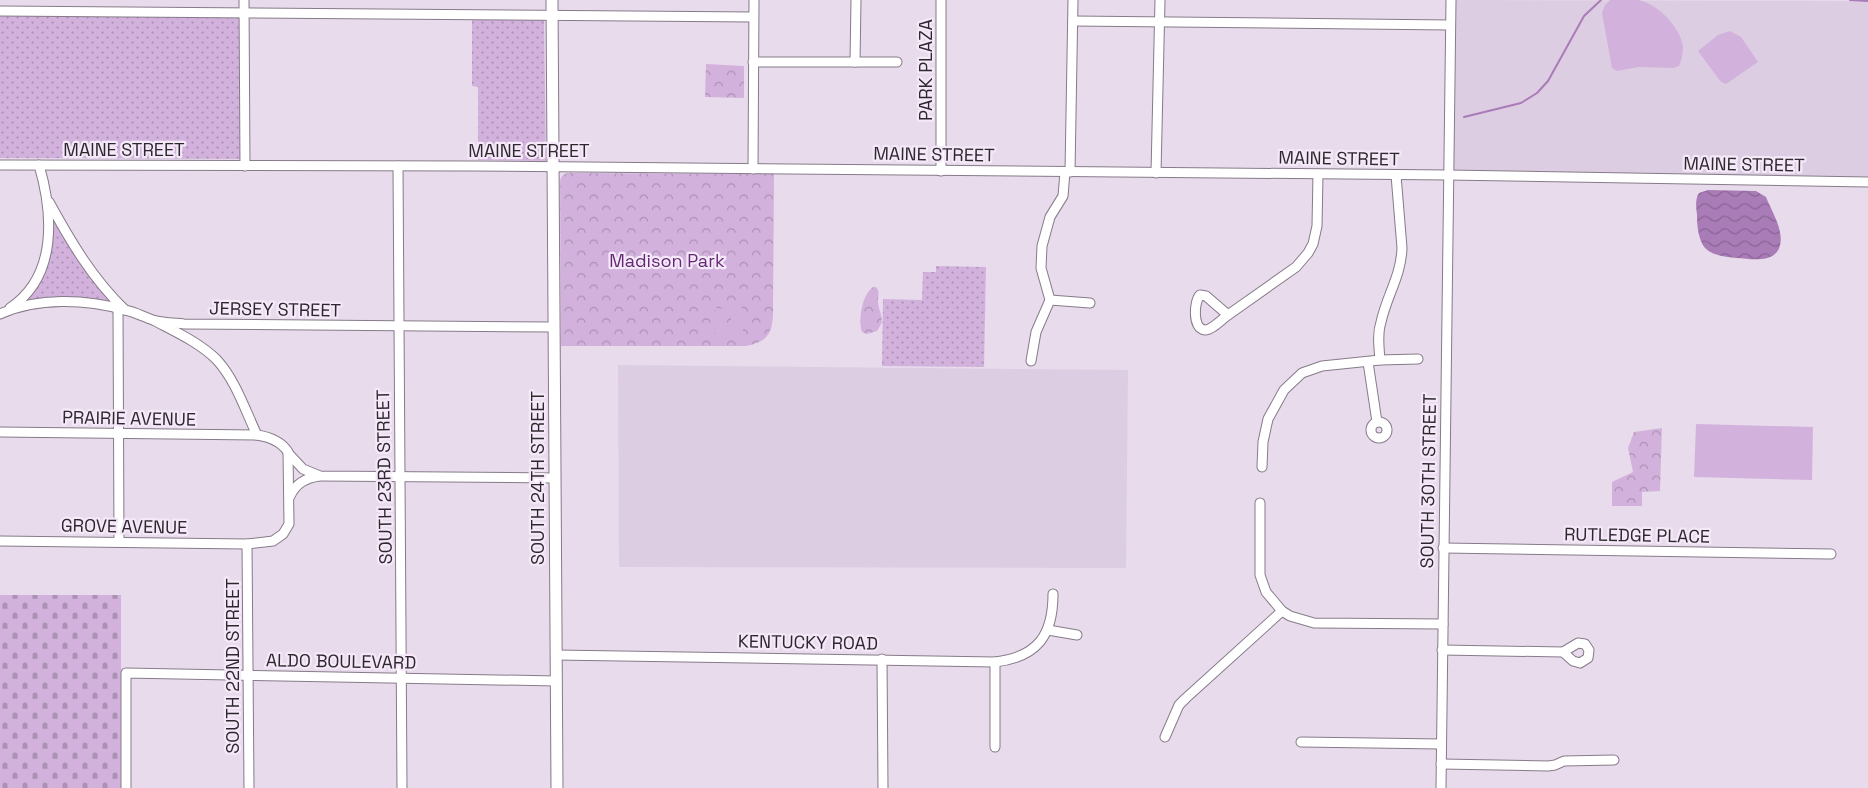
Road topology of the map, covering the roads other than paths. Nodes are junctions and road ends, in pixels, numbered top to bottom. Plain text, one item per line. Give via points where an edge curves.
1 (244, 0) edge
2 (552, 0) edge
3 (754, 0) edge
4 (856, 0) edge
5 (941, 0) edge
6 (1073, 0) edge
7 (1160, 0) edge
8 (1451, 0) edge
9 (0, 11) edge
10 (244, 13) junction
11 (552, 15) junction
12 (754, 17) junction
13 (1072, 21) junction
14 (1159, 22) junction
15 (1450, 25) junction
16 (753, 62) junction
17 (855, 62) junction
18 (897, 62) dead end
19 (0, 165) edge
20 (39, 165) junction
21 (245, 166) junction
22 (398, 166) junction
23 (553, 167) junction
24 (752, 169) junction
25 (941, 171) junction
26 (1068, 172) junction
27 (1156, 173) junction
28 (1318, 174) junction
29 (1396, 175) junction
30 (1447, 175) junction
31 (1868, 182) edge
32 (48, 200) junction
33 (1050, 300) junction
34 (1090, 303) dead end
35 (122, 309) junction
36 (3, 312) edge
37 (1228, 315) dead end
38 (154, 321) junction
39 (399, 326) junction
40 (554, 327) junction
41 (1418, 359) dead end
42 (1380, 360) junction
43 (1031, 361) dead end
44 (1368, 362) junction
45 (1376, 422) dead end
46 (0, 432) edge
47 (118, 434) junction
48 (257, 435) junction
49 (288, 452) junction
50 (1262, 467) dead end
51 (320, 476) junction
52 (401, 476) junction
53 (554, 478) junction
54 (289, 498) junction
55 (1260, 503) dead end
56 (0, 541) edge
57 (119, 542) junction
58 (247, 544) junction
59 (1444, 548) junction
60 (1831, 554) dead end
61 (1053, 594) dead end
62 (1282, 611) junction
63 (1443, 624) junction
64 (1048, 630) junction
65 (1077, 635) dead end
66 (1442, 650) junction
67 (1563, 652) dead end
68 (556, 655) junction
69 (882, 659) junction
70 (995, 662) junction
71 (248, 676) junction
72 (402, 678) junction
73 (556, 681) junction
74 (1165, 737) dead end
75 (1301, 742) dead end
76 (1441, 744) junction
77 (995, 747) dead end
78 (1614, 760) dead end
79 (1441, 764) junction
80 (126, 788) edge
81 (249, 788) edge
82 (402, 788) edge
83 (556, 788) edge
84 (883, 788) edge
85 (1441, 788) edge

1 - 10 street
2 - 11 main road, SOUTH 24TH STREET
3 - 12 street
4 - 17 street
5 - 25 street, PARK PLAZA
6 - 13 street
7 - 14 street
8 - 15 street, SOUTH 30TH STREET
9 - 10 street
10 - 11 street
10 - 21 street
11 - 12 street
11 - 23 main road, SOUTH 24TH STREET
12 - 16 street
13 - 14 street
13 - 26 street
14 - 15 street
14 - 27 street
15 - 30 street, SOUTH 30TH STREET
16 - 17 street
16 - 24 street
17 - 18 street
19 - 20 street, MAINE STREET
20 - 21 street, MAINE STREET
20 - 32 street
21 - 22 street, MAINE STREET
22 - 23 street, MAINE STREET
22 - 39 street, SOUTH 23RD STREET
23 - 24 street, MAINE STREET
23 - 40 main road, SOUTH 24TH STREET
24 - 25 street, MAINE STREET
25 - 26 street, MAINE STREET
26 - 27 street, MAINE STREET
26 - 33 street via 1063,196 1050,217 1044,236 1042,276
27 - 28 street, MAINE STREET
28 - 29 street, MAINE STREET
28 - 37 street via 1317,226 1308,253 1296,267
29 - 30 street, MAINE STREET
29 - 42 street via 1402,259 1381,319 1378,335
30 - 31 street, MAINE STREET
30 - 59 street, SOUTH 30TH STREET
32 - 35 street via 82,259
32 - 36 street via 48,245 42,268 26,296
33 - 34 street
33 - 43 street via 1036,332
35 - 36 street, JERSEY STREET via 59,302
35 - 38 street, JERSEY STREET
35 - 47 street
38 - 39 street, JERSEY STREET
38 - 48 street via 192,341 216,359 231,379
39 - 40 street, JERSEY STREET
39 - 52 street, SOUTH 23RD STREET
40 - 53 main road, SOUTH 24TH STREET
41 - 42 street
42 - 44 street
44 - 45 street
44 - 50 street via 1322,366 1293,380 1268,419
46 - 47 street, PRAIRIE AVENUE
47 - 48 street, PRAIRIE AVENUE
47 - 57 street
48 - 49 street via 276,440
49 - 51 street via 303,469
49 - 54 street, GROVE AVENUE
51 - 52 street
51 - 54 street via 298,484
52 - 53 street
52 - 72 street, SOUTH 23RD STREET
53 - 68 main road, SOUTH 24TH STREET
54 - 58 street, GROVE AVENUE via 289,524 283,534 268,543
55 - 62 street via 1260,575 1266,592
56 - 57 street, GROVE AVENUE
57 - 58 street, GROVE AVENUE
58 - 71 street, SOUTH 22ND STREET
59 - 60 street, RUTLEDGE PLACE
59 - 63 street, SOUTH 30TH STREET
61 - 64 street, KENTUCKY ROAD
62 - 63 street via 1298,620 1314,623
62 - 74 street via 1186,698
63 - 66 street, SOUTH 30TH STREET
64 - 65 street
64 - 70 street, KENTUCKY ROAD via 1030,651
66 - 67 street
66 - 76 street, SOUTH 30TH STREET
68 - 69 street, KENTUCKY ROAD
68 - 73 main road, SOUTH 24TH STREET
69 - 70 street, KENTUCKY ROAD
69 - 84 street
70 - 77 street
71 - 72 street, ALDO BOULEVARD
71 - 80 street, ALDO BOULEVARD via 126,673
71 - 81 street, SOUTH 22ND STREET
72 - 73 street, ALDO BOULEVARD
72 - 82 street, SOUTH 23RD STREET
73 - 83 main road, SOUTH 24TH STREET
75 - 76 street
76 - 79 street, SOUTH 30TH STREET
78 - 79 street via 1564,760 1548,766
79 - 85 street, SOUTH 30TH STREET

